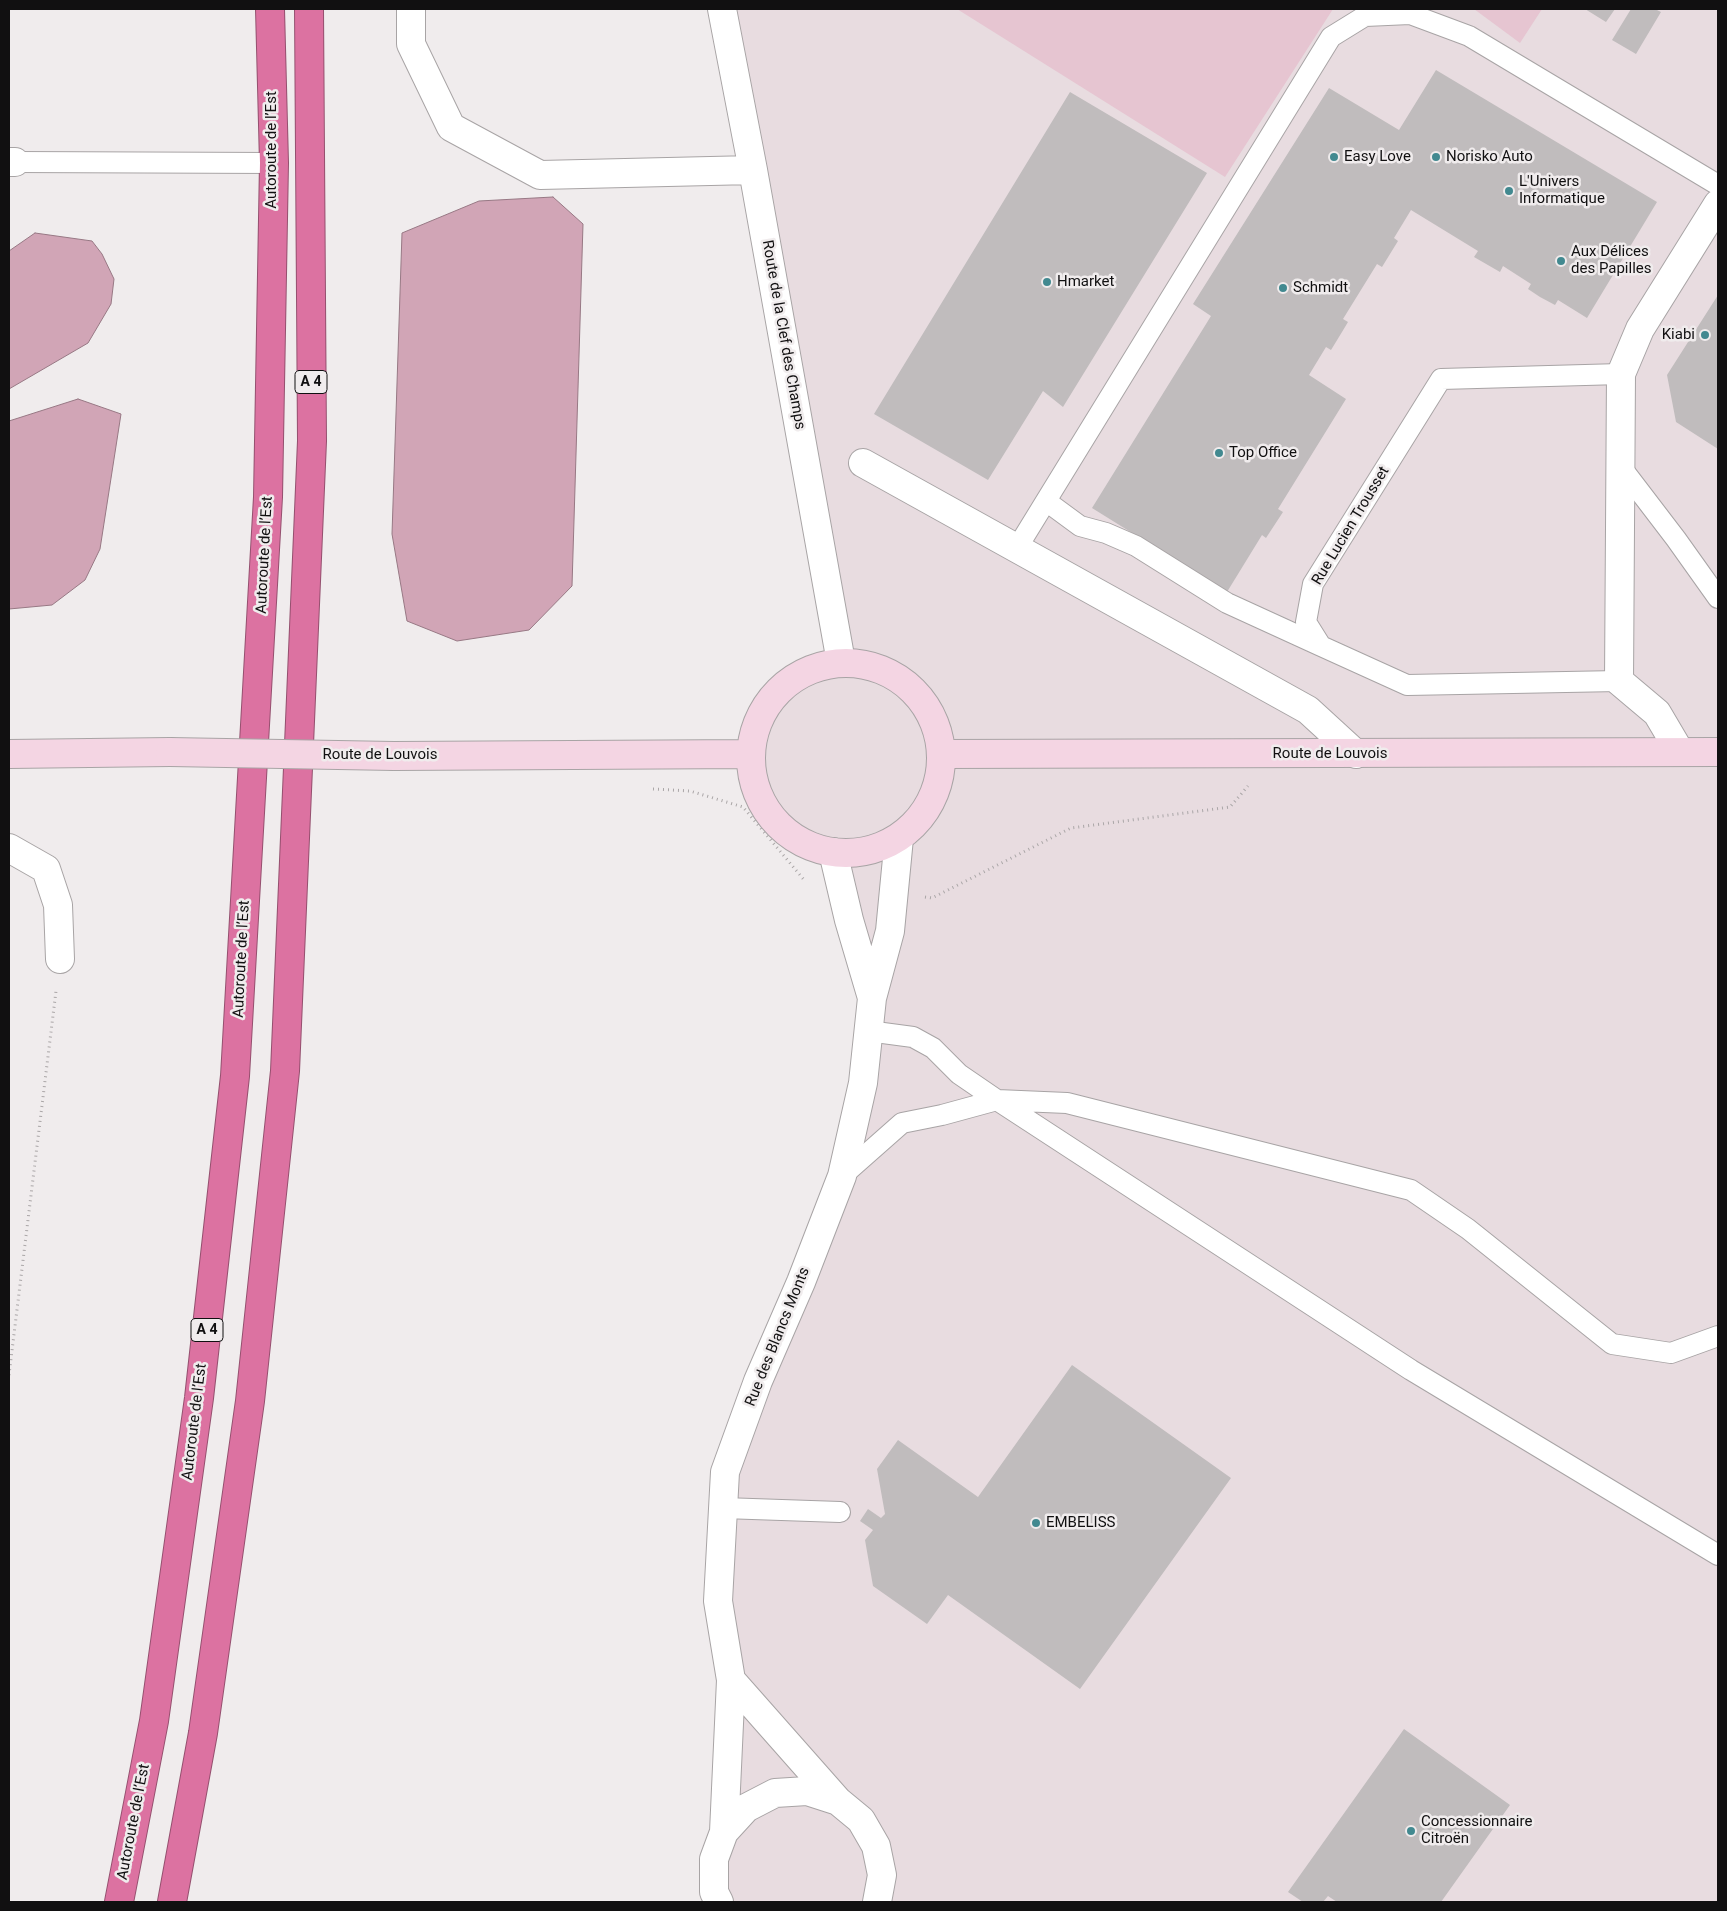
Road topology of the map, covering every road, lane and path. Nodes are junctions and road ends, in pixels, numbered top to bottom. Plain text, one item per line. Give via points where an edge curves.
1 (270, 9) edge
2 (309, 9) edge
3 (411, 9) edge
4 (722, 9) edge
5 (12, 162) edge
6 (274, 163) junction
7 (753, 170) junction
8 (1718, 185) edge
9 (1718, 204) edge
10 (1621, 374) junction
11 (863, 464) dead end
12 (1621, 467) junction
13 (1046, 501) junction
14 (1017, 548) junction
15 (1718, 598) edge
16 (1321, 646) junction
17 (841, 662) junction
18 (1619, 681) junction
19 (1680, 752) junction
20 (1718, 752) edge
21 (9, 754) edge
22 (751, 754) junction
23 (942, 754) junction
24 (1274, 754) junction
25 (1356, 754) junction
26 (652, 789) dead end
27 (899, 838) junction
28 (9, 848) edge
29 (833, 852) junction
30 (894, 893) junction
31 (843, 896) junction
32 (60, 959) joint
33 (872, 998) junction
34 (868, 1031) junction
35 (997, 1100) junction
36 (842, 1176) junction
37 (1718, 1336) edge
38 (9, 1375) edge
39 (724, 1508) junction
40 (840, 1512) dead end
41 (1718, 1555) edge
42 (731, 1680) junction
43 (838, 1801) junction
44 (724, 1832) junction
45 (119, 1902) edge
46 (172, 1902) edge
47 (719, 1902) edge
48 (877, 1902) edge

1 - 6 highway, Autoroute de l’Est / A 4
2 - 46 highway, A 4 via 312,441 285,1071 250,1401 203,1733
3 - 7 street via 411,44 451,127 540,175
4 - 7 street, Route de la Clef des Champs
5 - 6 lane
6 - 45 highway, Autoroute de l’Est / A 4 via 268,497 235,1076 199,1398 154,1721
7 - 17 street, Route de la Clef des Champs
8 - 13 lane via 1469,36 1410,14 1366,16 1331,37
9 - 10 street via 1640,329
10 - 12 street
10 - 16 lane, Rue Lucien Trousset via 1442,379 1313,584 1306,622
11 - 14 street
12 - 15 lane
12 - 18 street
13 - 14 lane
13 - 16 lane via 1080,526 1136,546 1227,603
14 - 25 street via 1308,710
16 - 18 lane via 1407,685
17 - 22 main road via 814,668 789,681 770,701 756,726
17 - 23 main road via 871,666 899,678 921,698 936,725
18 - 19 street via 1657,714
19 - 20 main road, Route de Louvois
19 - 25 main road, Route de Louvois
21 - 22 main road, Route de Louvois, bridge
22 - 29 main road via 754,782 765,807 783,829 813,847
23 - 24 main road, Route de Louvois
23 - 27 main road via 937,786 922,816
24 - 25 main road, Route de Louvois
24 - 30 path via 1230,807 1072,828 932,898
26 - 31 path via 690,791 743,807 815,894
27 - 29 main road via 878,848 856,853
27 - 30 street, Rue des Blancs Monts
28 - 32 street via 46,869 58,905
29 - 31 street, Rue des Blancs Monts
30 - 33 street, Rue des Blancs Monts via 890,931
31 - 33 street, Rue des Blancs Monts
32 - 38 path
33 - 34 street, Rue des Blancs Monts
34 - 35 lane via 913,1037 933,1048 959,1074
34 - 36 street, Rue des Blancs Monts via 862,1083
35 - 36 lane via 902,1123
35 - 37 lane via 1067,1103 1411,1190 1468,1229 1612,1344 1670,1352
35 - 41 lane via 1411,1370
36 - 39 street, Rue des Blancs Monts via 728,1462
39 - 40 lane
39 - 42 street, Rue des Blancs Monts via 718,1601
42 - 43 street
42 - 44 street, Rue des Blancs Monts
43 - 44 street via 808,1791 775,1793 746,1808
43 - 48 street via 862,1820 876,1846 882,1875
44 - 47 street via 714,1859 714,1892

